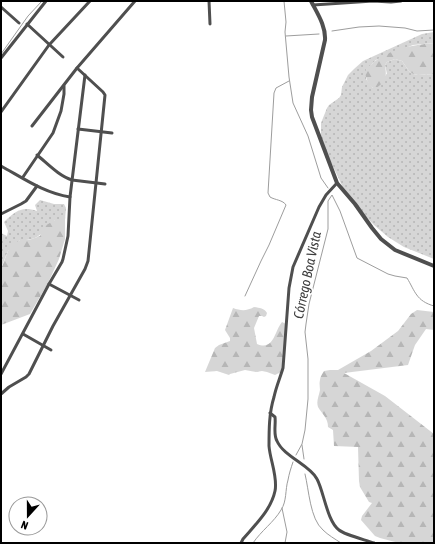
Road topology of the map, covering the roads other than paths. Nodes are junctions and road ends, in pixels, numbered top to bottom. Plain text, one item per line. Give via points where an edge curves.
1 (46, 1) edge
2 (90, 1) edge
3 (135, 1) edge
4 (209, 1) edge
5 (401, 1) edge
6 (312, 3) edge
7 (1, 7) edge
8 (19, 23) dead end
9 (27, 24) junction
10 (210, 24) dead end
11 (49, 45) junction
12 (1, 58) edge
13 (63, 58) dead end
14 (77, 68) junction
15 (85, 75) junction
16 (64, 86) junction
17 (1, 112) edge
18 (32, 126) dead end
19 (78, 129) junction
20 (101, 131) junction
21 (112, 132) dead end
22 (37, 155) junction
23 (1, 166) edge
24 (23, 177) junction
25 (72, 180) junction
26 (96, 183) junction
27 (337, 183) junction
28 (105, 184) dead end
29 (37, 186) junction
30 (70, 197) junction
31 (1, 214) edge
32 (434, 266) edge
33 (49, 284) junction
34 (70, 296) junction
35 (78, 300) dead end
36 (23, 334) junction
37 (43, 346) junction
38 (51, 350) dead end
39 (1, 374) edge
40 (1, 387) edge
41 (6, 389) junction
42 (1, 394) edge
43 (270, 413) junction
44 (241, 543) edge
45 (374, 543) edge

1 - 9 street
2 - 11 street
3 - 14 street
4 - 10 street
5 - 6 street
6 - 27 street via 325,31 325,40 311,110
7 - 8 street
9 - 11 street
9 - 12 street
11 - 13 street
11 - 17 street
14 - 15 street
14 - 16 street
15 - 19 street
15 - 20 street via 105,95
16 - 18 street
16 - 22 street via 56,127 49,141
19 - 20 street
19 - 25 street
20 - 21 street
20 - 26 street
22 - 24 street
22 - 25 street via 62,176
23 - 24 street
24 - 29 street
25 - 26 street
25 - 30 street
26 - 28 street
26 - 34 street via 88,260
27 - 32 street via 381,239 395,250
27 - 43 street via 319,207 292,267 288,288 283,368
29 - 30 street via 54,194
29 - 31 street via 26,201
30 - 33 street via 66,248 62,262
33 - 34 street
33 - 36 street
34 - 35 street
34 - 37 street
36 - 37 street
36 - 39 street
37 - 38 street
37 - 41 street via 26,378
40 - 41 street
41 - 42 street
43 - 44 street via 269,447 276,482 273,499
43 - 45 street via 275,417 277,442 317,479 337,528

